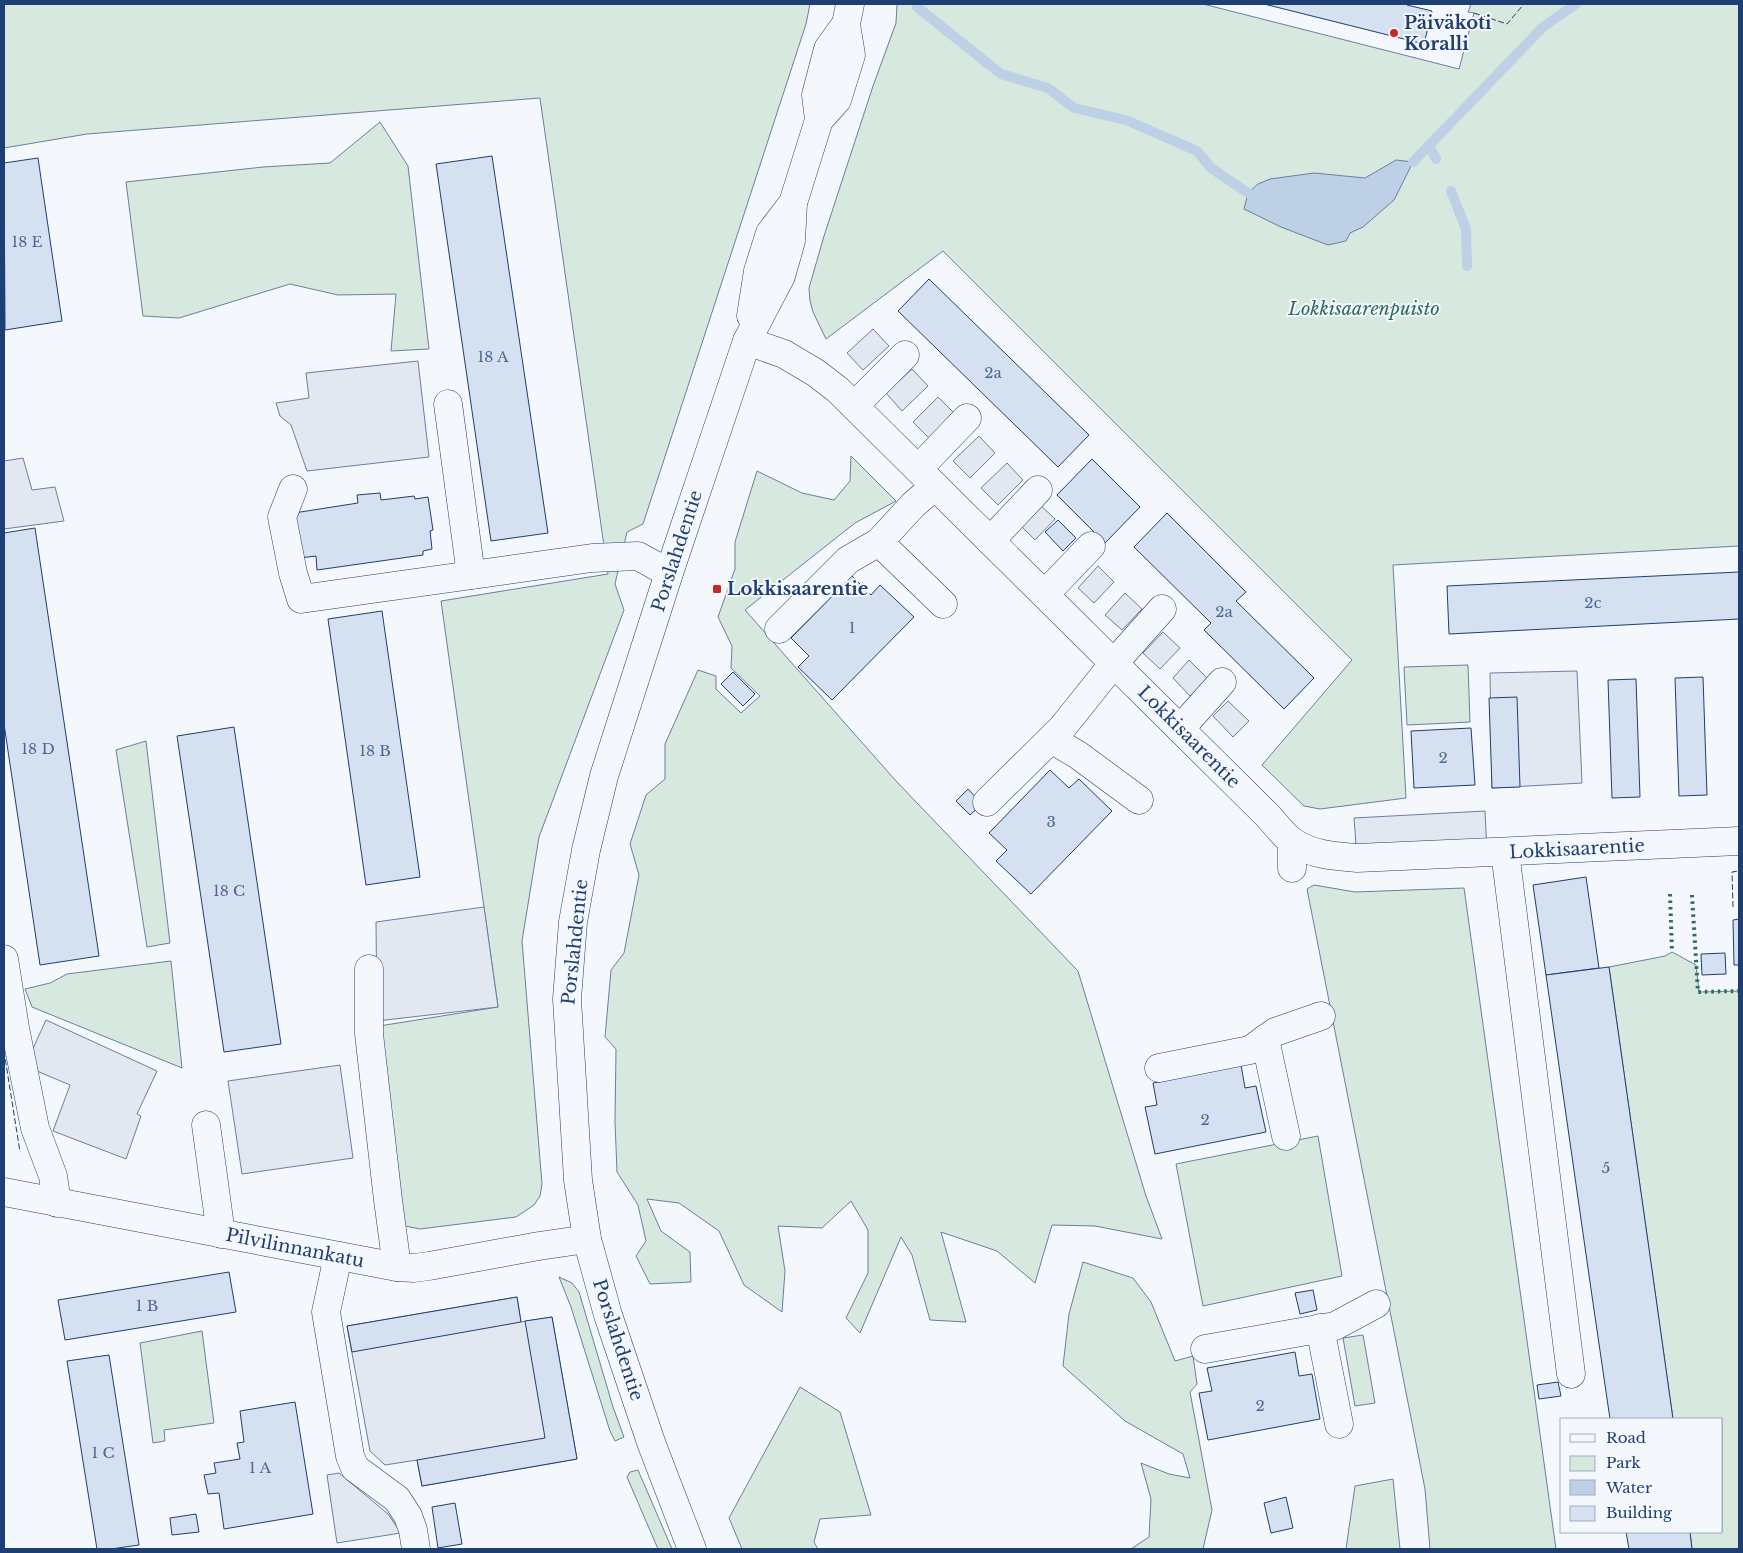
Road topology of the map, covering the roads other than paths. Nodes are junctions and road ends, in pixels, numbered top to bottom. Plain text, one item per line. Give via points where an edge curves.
1 (848, 14) edge
2 (747, 341) junction
3 (905, 355) dead end
4 (448, 404) dead end
5 (854, 406) junction
6 (968, 418) dead end
7 (926, 477) junction
8 (293, 489) dead end
9 (1038, 490) dead end
10 (990, 540) junction
11 (879, 542) junction
12 (1091, 546) dead end
13 (669, 573) junction
14 (471, 575) junction
15 (1045, 594) junction
16 (943, 604) dead end
17 (1162, 609) dead end
18 (779, 629) dead end
19 (1114, 663) junction
20 (1222, 682) dead end
21 (1180, 729) junction
22 (1051, 739) junction
23 (1139, 800) dead end
24 (986, 802) dead end
25 (1739, 841) edge
26 (1505, 852) junction
27 (4, 959) edge
28 (369, 969) dead end
29 (1320, 1016) dead end
30 (1265, 1038) junction
31 (1159, 1068) dead end
32 (206, 1125) dead end
33 (1286, 1136) dead end
34 (4, 1192) edge
35 (57, 1203) junction
36 (221, 1234) junction
37 (588, 1239) junction
38 (338, 1256) junction
39 (397, 1267) junction
40 (1376, 1304) dead end
41 (1320, 1328) junction
42 (1205, 1349) dead end
43 (1571, 1374) dead end
44 (1339, 1424) dead end
45 (416, 1549) edge
46 (692, 1549) edge

1 - 2 street, Porslahdentie via 851,55 837,100 820,120 793,202 792,241 781,276
2 - 5 street, Lokkisaarentie via 784,354 816,373
2 - 13 street, Porslahdentie
3 - 5 street
4 - 14 street
5 - 7 street, Lokkisaarentie
6 - 7 street
7 - 10 street, Lokkisaarentie
7 - 11 street via 913,505
8 - 14 street via 282,517 292,573 302,600
9 - 10 street
10 - 15 street, Lokkisaarentie
11 - 16 street
11 - 18 street via 848,560
12 - 15 street
13 - 14 street via 638,556 592,558
13 - 37 street, Porslahdentie via 604,776 573,922 567,999 578,1180
15 - 19 street, Lokkisaarentie
17 - 19 street
19 - 21 street, Lokkisaarentie
19 - 22 street
20 - 21 street
21 - 26 street, Lokkisaarentie via 1269,817 1292,855 1313,852 1356,858
22 - 23 street
22 - 24 street
25 - 26 street, Lokkisaarentie
26 - 43 street
27 - 35 street via 35,1128 52,1176
28 - 39 street via 368,1034
29 - 30 street
30 - 31 street via 1250,1050
30 - 33 street
32 - 36 street
34 - 35 street, Pilvilinnankatu
35 - 36 street, Pilvilinnankatu
36 - 38 street, Pilvilinnankatu
37 - 39 street, Pilvilinnankatu via 429,1266
37 - 46 street, Porslahdentie via 608,1315 652,1445
38 - 39 street, Pilvilinnankatu
38 - 45 street via 326,1312 350,1456 354,1468 397,1500 408,1516
40 - 41 street via 1335,1326
41 - 42 street
41 - 44 street

